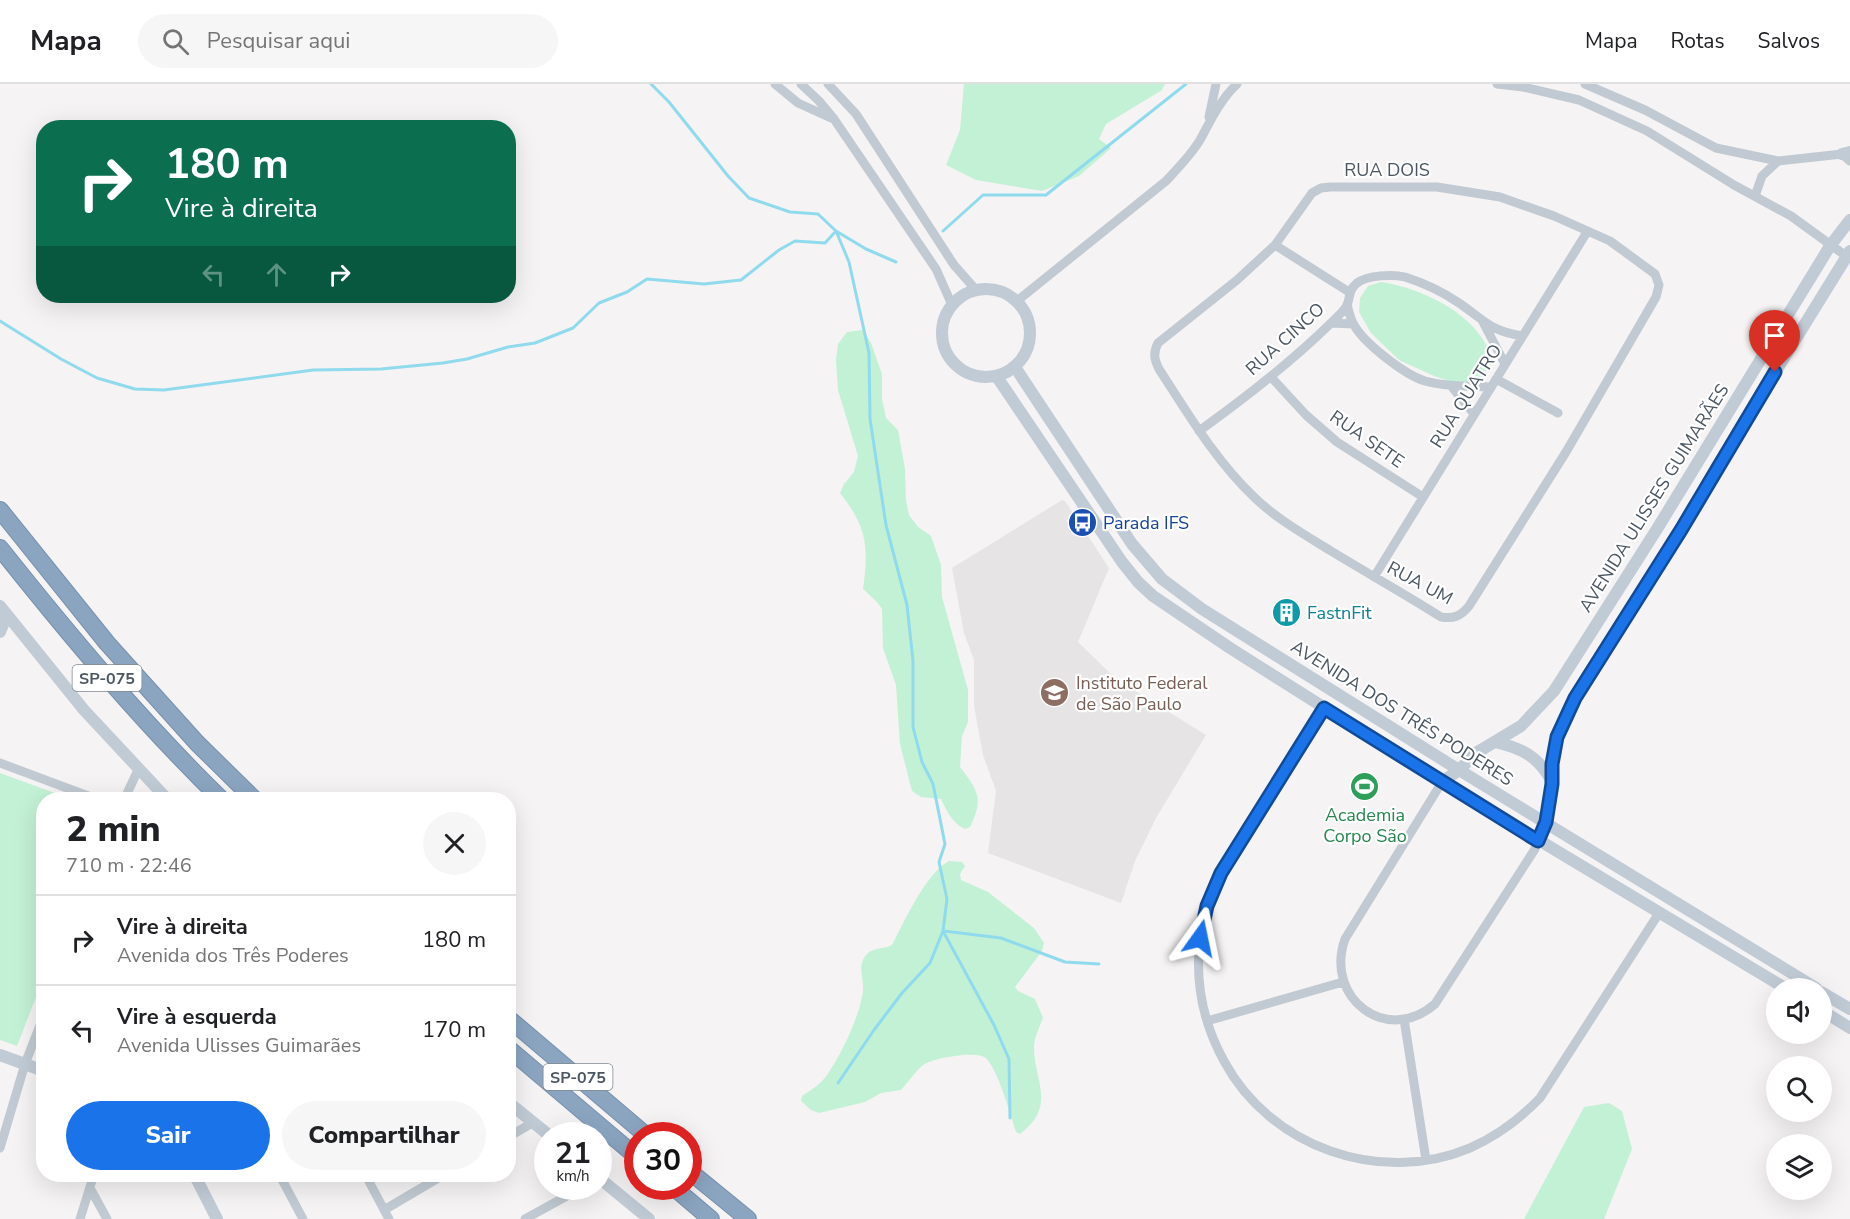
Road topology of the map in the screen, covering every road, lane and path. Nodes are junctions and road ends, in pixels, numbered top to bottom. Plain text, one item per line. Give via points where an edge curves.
1 (775, 84) edge
2 (801, 84) edge
3 (828, 84) edge
4 (1216, 84) edge
5 (1237, 84) edge
6 (1497, 84) edge
7 (1585, 84) edge
8 (839, 89) edge
9 (824, 107) junction
10 (834, 119) junction
11 (1207, 125) junction
12 (1847, 156) edge
13 (1778, 161) junction
14 (1755, 196) junction
15 (1850, 220) edge
16 (1587, 232) junction
17 (1275, 245) junction
18 (1830, 246) junction
19 (1848, 253) edge
20 (1659, 285) joint
21 (976, 290) junction
22 (1349, 292) junction
23 (1017, 301) junction
24 (952, 305) junction
25 (1347, 305) junction
26 (1482, 320) junction
27 (1331, 323) junction
28 (1353, 324) junction
29 (1522, 336) junction
30 (1155, 350) joint
31 (1505, 364) junction
32 (1015, 367) junction
33 (1271, 376) junction
34 (997, 377) junction
35 (1493, 383) junction
36 (1451, 386) junction
37 (1558, 413) dead end
38 (1474, 414) junction
39 (1199, 431) junction
40 (1423, 497) junction
41 (0, 510) edge
42 (0, 548) edge
43 (1374, 577) junction
44 (4, 611) edge
45 (0, 632) edge
46 (1324, 708) junction
47 (1495, 742) junction
48 (0, 764) edge
49 (138, 770) junction
50 (1459, 770) junction
51 (1442, 782) junction
52 (1552, 784) junction
53 (77, 792) edge
54 (128, 792) edge
55 (160, 792) edge
56 (214, 792) edge
57 (247, 792) edge
58 (1546, 822) junction
59 (1538, 841) junction
60 (1659, 913) junction
61 (1768, 978) edge
62 (1800, 978) edge
63 (1343, 982) junction
64 (1832, 999) edge
65 (1850, 1010) edge
66 (1832, 1017) edge
67 (1404, 1019) junction
68 (1207, 1021) junction
69 (516, 1025) edge
70 (1850, 1028) edge
71 (36, 1037) edge
72 (0, 1055) edge
73 (516, 1055) edge
74 (26, 1064) junction
75 (36, 1068) edge
76 (516, 1108) edge
77 (534, 1122) joint
78 (630, 1122) edge
79 (516, 1132) edge
80 (624, 1146) edge
81 (0, 1148) edge
82 (1426, 1160) junction
83 (702, 1181) edge
84 (92, 1182) edge
85 (198, 1182) edge
86 (283, 1182) edge
87 (368, 1182) edge
88 (433, 1182) edge
89 (90, 1188) junction
90 (612, 1189) edge
91 (560, 1200) edge
92 (689, 1200) edge
93 (386, 1215) edge
94 (80, 1219) edge
95 (107, 1219) edge
96 (217, 1219) edge
97 (303, 1219) edge
98 (525, 1219) edge
99 (649, 1219) edge
100 (711, 1219) edge
101 (748, 1219) edge

1 - 10 street via 798,103
2 - 9 street
3 - 8 street
4 - 11 street
5 - 11 street
6 - 14 street via 1579,100 1647,131
7 - 13 street via 1716,148
8 - 9 street
8 - 21 street via 954,265
9 - 10 street
10 - 24 street via 936,269
11 - 23 street via 1185,161 1166,181
12 - 13 street
13 - 14 street via 1762,176
14 - 18 street via 1791,216
15 - 18 street, AVENIDA ULISSES GUIMARÃES
16 - 17 street, RUA DOIS via 1500,197 1437,187 1330,187 1312,192
16 - 20 street, RUA DOIS via 1610,241 1655,274
16 - 29 street, RUA QUATRO
17 - 22 street
17 - 30 street, RUA DOIS via 1169,333
18 - 19 street
18 - 47 street, AVENIDA ULISSES GUIMARÃES via 1554,691 1521,726
19 - 52 street, AVENIDA ULISSES GUIMARÃES via 1575,698 1557,737
20 - 43 street, RUA UM via 1656,297 1574,438 1465,612 1455,618 1441,617
21 - 23 street via 991,289
21 - 24 street
22 - 25 street, RUA CINCO
22 - 26 street via 1358,283 1394,274 1433,288
23 - 32 street via 1026,313 1030,342
24 - 34 street via 942,330 949,357 970,375
25 - 27 street, RUA CINCO
25 - 28 street
26 - 29 street via 1497,331
26 - 31 street
27 - 28 street
27 - 33 street, RUA CINCO
28 - 36 street via 1392,363 1424,381
29 - 31 street, RUA QUATRO
30 - 39 street, RUA UM via 1158,369
31 - 35 street, RUA QUATRO
32 - 34 street
32 - 50 street, AVENIDA DOS TRÊS PODERES via 1132,544 1162,579 1202,609
33 - 39 street, RUA CINCO
33 - 40 street, RUA SETE via 1337,442
34 - 46 street, AVENIDA DOS TRÊS PODERES via 1138,582 1172,611
35 - 36 street
35 - 37 street
35 - 38 street, RUA QUATRO
36 - 38 street
38 - 40 street, RUA QUATRO
39 - 43 street, RUA UM via 1264,506
40 - 43 street, RUA QUATRO
41 - 57 highway, SP-075 via 106,644
42 - 56 highway, SP-075 via 83,651
44 - 45 street
44 - 49 street
46 - 51 street, AVENIDA DOS TRÊS PODERES
46 - 68 street via 1213,890 1203,922 1199,955
47 - 50 street, AVENIDA ULISSES GUIMARÃES
47 - 52 street via 1532,755
48 - 53 street
49 - 54 street
49 - 55 street
50 - 51 street, AVENIDA ULISSES GUIMARÃES
50 - 58 street, AVENIDA DOS TRÊS PODERES
51 - 59 street, AVENIDA DOS TRÊS PODERES
51 - 63 street via 1345,939 1341,956
52 - 58 street, AVENIDA ULISSES GUIMARÃES
58 - 59 street, AVENIDA ULISSES GUIMARÃES
58 - 62 street, AVENIDA DOS TRÊS PODERES
59 - 60 street, AVENIDA DOS TRÊS PODERES
59 - 67 street via 1441,998 1428,1010
60 - 61 street, AVENIDA DOS TRÊS PODERES
60 - 82 street via 1540,1098 1485,1141
63 - 67 street via 1351,997 1371,1014
63 - 68 street
64 - 65 street
66 - 70 street
67 - 82 street
68 - 82 street via 1236,1081 1284,1127 1314,1145 1347,1156 1382,1162
69 - 78 highway, SP-075
71 - 74 street
72 - 74 street
73 - 80 highway, SP-075
74 - 75 street
74 - 81 street
76 - 77 street
77 - 79 street
83 - 101 highway
84 - 89 street
85 - 96 street
86 - 97 street
87 - 93 street
88 - 93 street
89 - 94 street
89 - 95 street
90 - 99 street
91 - 98 street
92 - 100 highway

